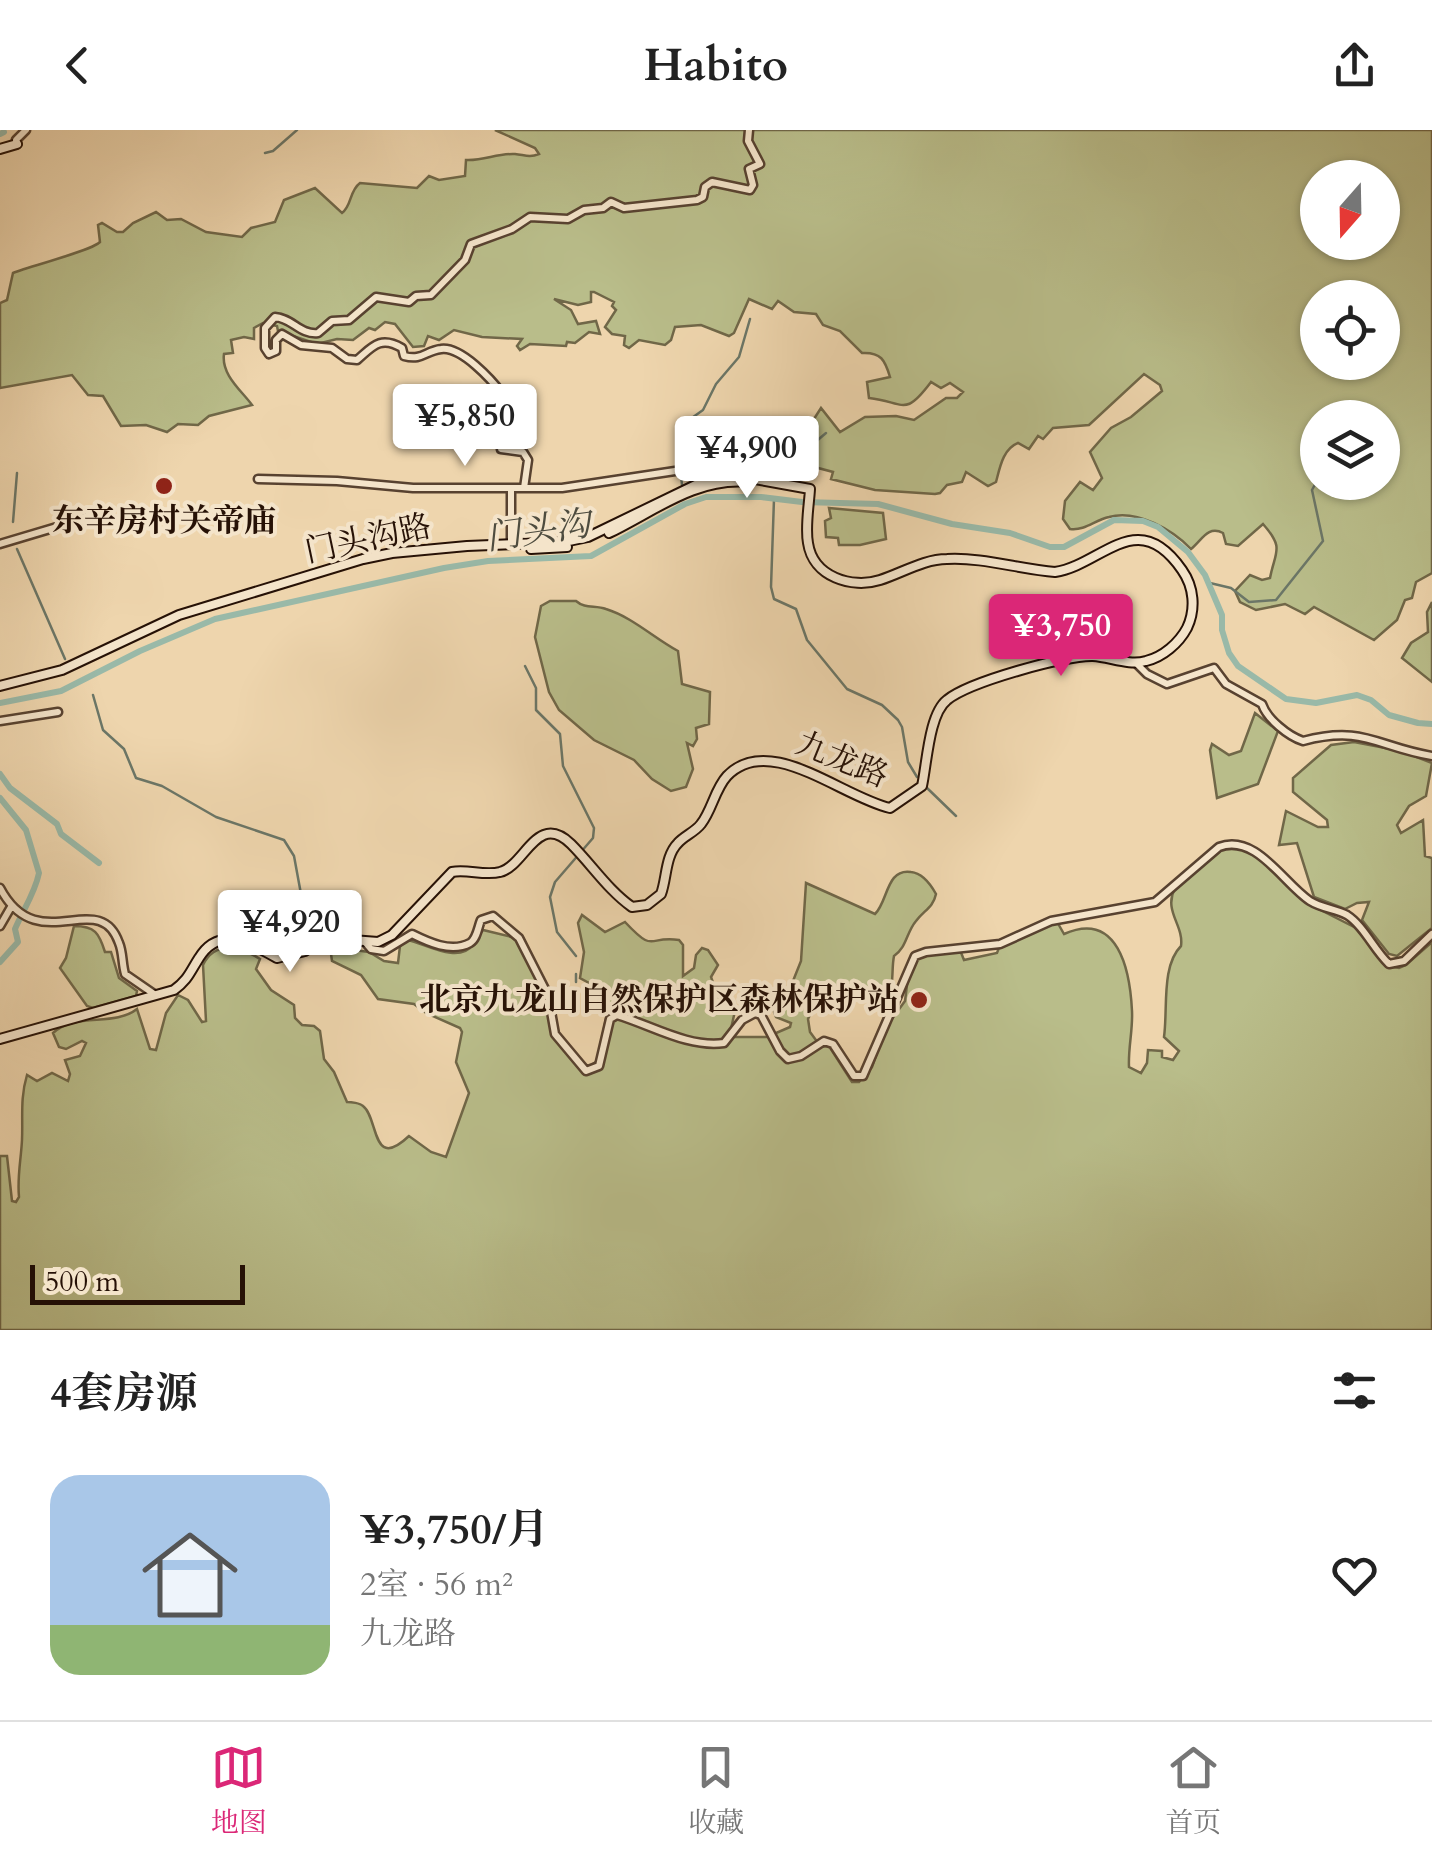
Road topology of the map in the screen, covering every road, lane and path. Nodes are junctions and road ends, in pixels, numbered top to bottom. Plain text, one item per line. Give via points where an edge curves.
1 (26, 130) edge
2 (750, 130) edge
3 (17, 142) joint
4 (0, 147) edge
5 (675, 471) dead end
6 (258, 479) dead end
7 (512, 488) junction
8 (524, 488) junction
9 (810, 492) junction
10 (97, 515) dead end
11 (0, 544) edge
12 (511, 544) junction
13 (1135, 662) junction
14 (0, 688) edge
15 (58, 712) dead end
16 (0, 721) edge
17 (1432, 756) edge
18 (0, 888) edge
19 (14, 910) junction
20 (0, 926) edge
21 (1432, 934) edge
22 (364, 941) junction
23 (155, 995) junction
24 (0, 1039) edge

1 - 3 street
2 - 8 street via 748,141 760,164 749,169 750,190 712,182 697,200 624,208 610,202 568,219 530,217 471,244 465,260 430,295 409,302 376,297 349,320 332,321 318,333 303,332 281,317 265,328 270,354 282,334 302,345 332,348 347,360 384,342 408,358 447,348 466,356 503,395 501,449 523,452 528,460
3 - 4 main road
5 - 8 street
6 - 7 street
7 - 8 street
7 - 12 street
9 - 12 main road, 门头沟路 via 712,477 588,537
9 - 13 main road via 814,560 828,574 861,584 942,558 1054,572 1123,541 1155,545 1188,577 1191,617 1171,648
9 - 14 main road, 门头沟路 via 715,482 585,543 376,560 182,618 64,672
10 - 11 street
12 - 14 main road, 门头沟路 via 363,559 179,615 62,670
13 - 17 street via 1167,684 1214,668 1304,741 1323,734 1364,736
13 - 22 main road, 九龙路 via 1075,657 958,692 933,717 922,786 890,808 782,761 750,761 730,772 701,824 676,845 661,894 647,905 632,907 566,839 543,835 500,872 452,872 392,935
15 - 16 street
18 - 19 street
19 - 20 street
19 - 23 street via 41,923 84,918 104,924 120,944 125,974
21 - 22 street, 九龙路 via 1404,960 1389,964 1348,916 1314,904 1260,855 1229,843 1155,902 1051,922 1000,944 915,956 863,1076 854,1076 824,1041 788,1059 756,1013 724,1043 713,1044 618,1015 610,1020 599,1066 586,1070 555,1034 542,982 519,938 493,916 481,920 469,943 437,946 412,934 384,952
22 - 23 main road, 九龙路 via 326,938 277,958 240,938 225,939 210,944 184,983
23 - 24 main road, 九龙路

